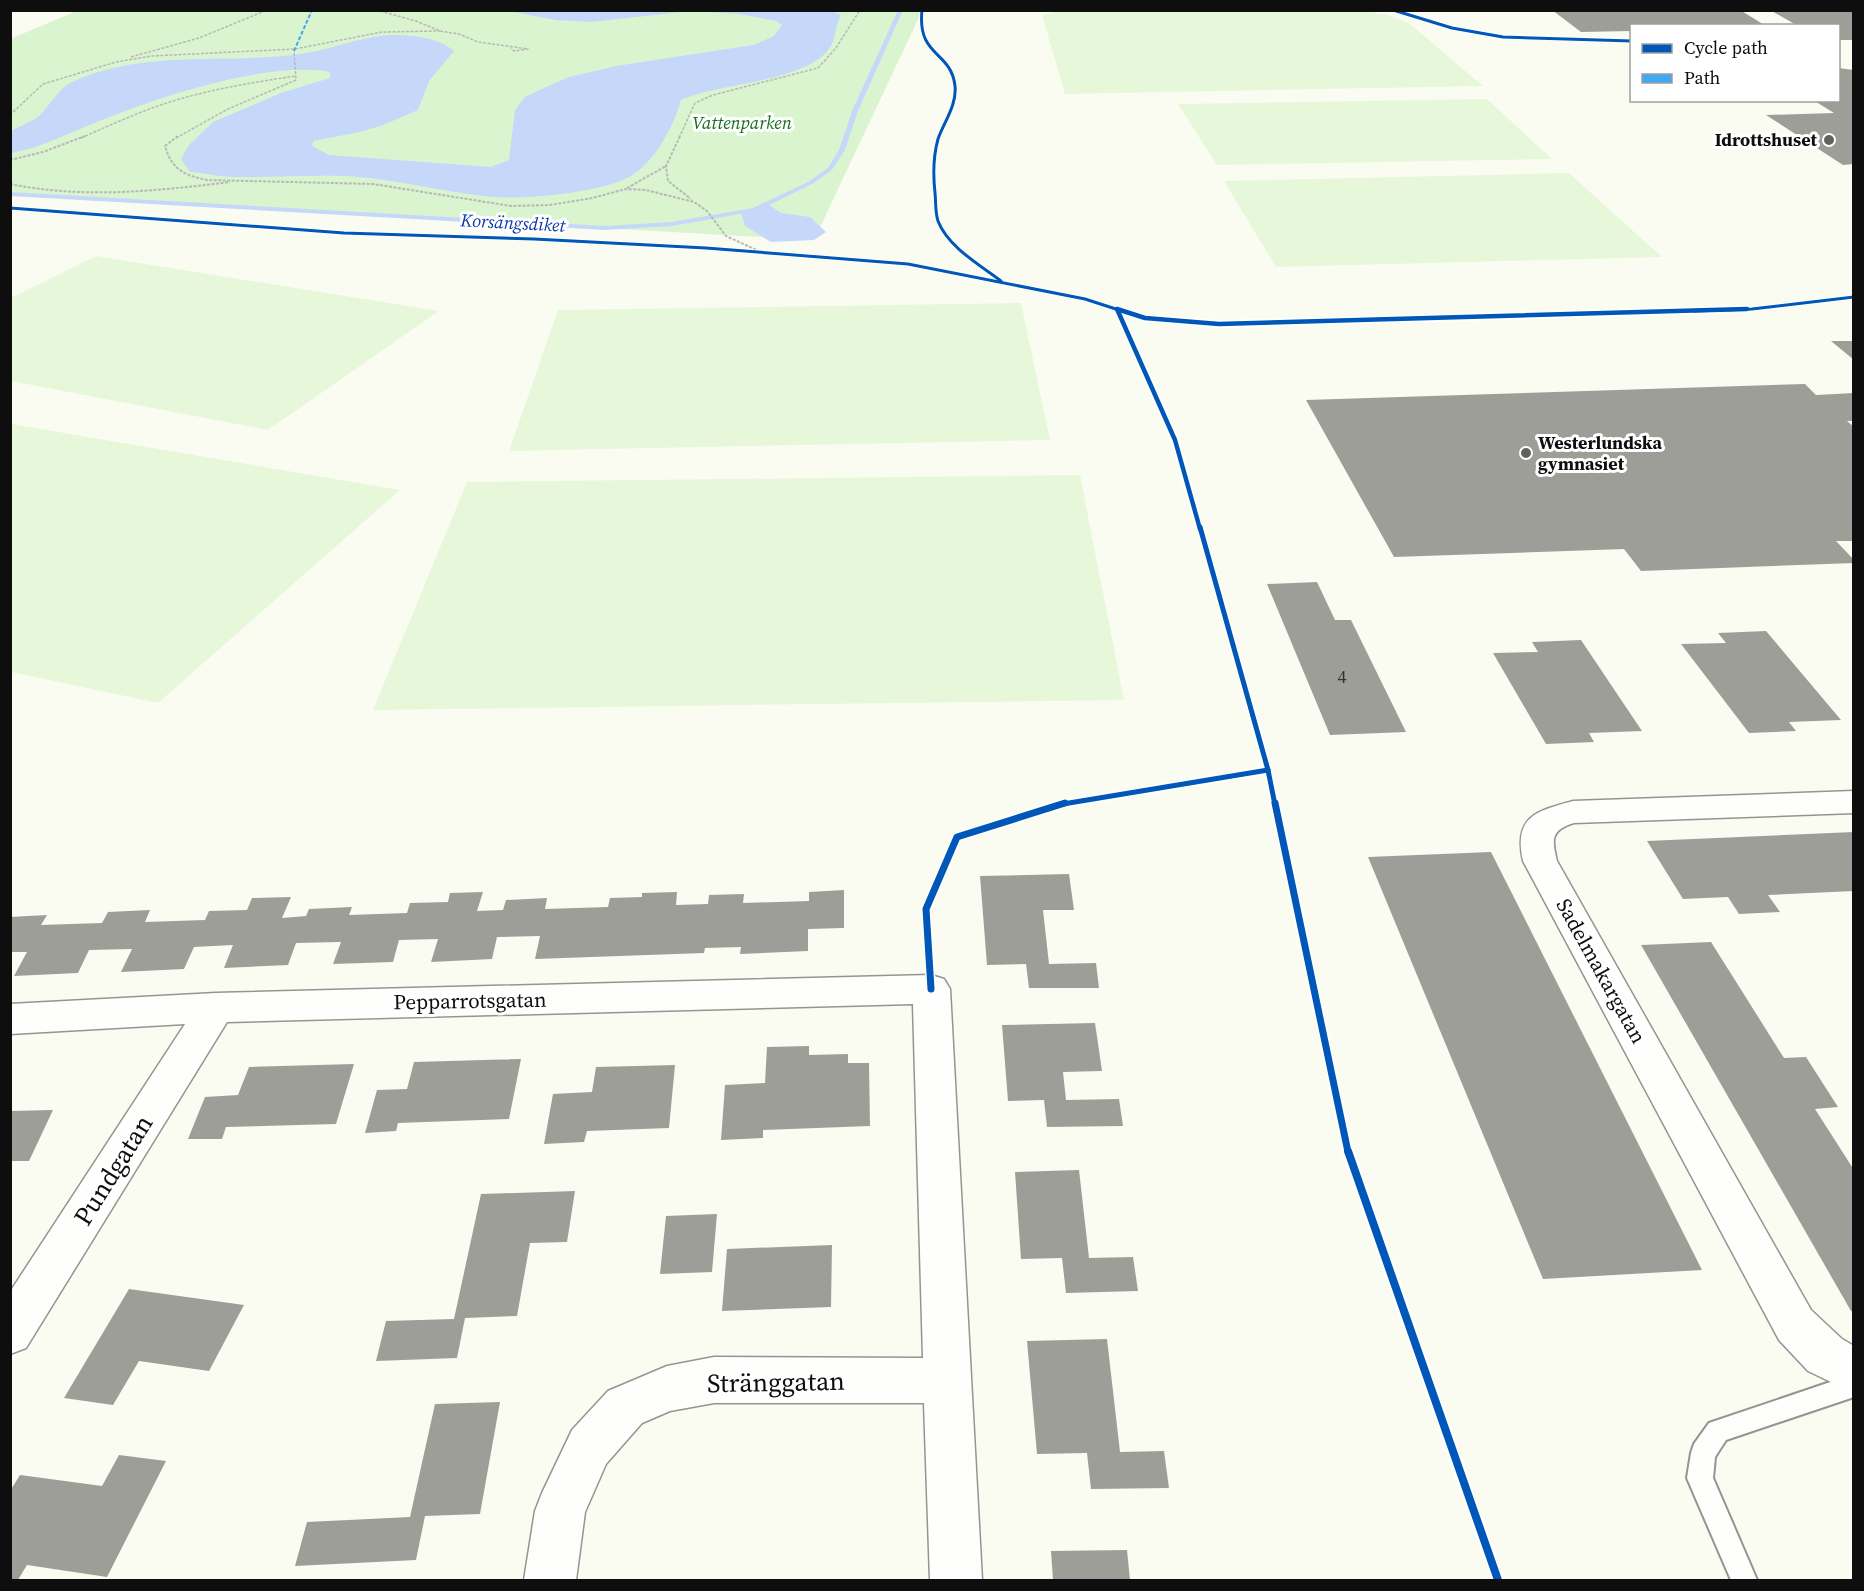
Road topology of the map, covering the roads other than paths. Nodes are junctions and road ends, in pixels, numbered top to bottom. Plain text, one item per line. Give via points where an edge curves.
1 (1854, 802) edge
2 (216, 1008) junction
3 (10, 1019) edge
4 (10, 1333) edge
5 (1854, 1371) edge
6 (946, 1381) junction
7 (1854, 1385) edge
8 (550, 1581) edge
9 (956, 1581) edge
10 (1744, 1581) edge

1 - 5 street, Sadelmakargatan via 1573,812 1552,818 1539,829 1536,843 1540,861 1795,1325 1825,1355
2 - 3 street, Pepparrotsgatan
2 - 4 street, Pundgatan
2 - 6 street, Pepparrotsgatan via 931,989
6 - 8 street, Stränggatan via 714,1380 667,1389 625,1407 589,1448 560,1511
6 - 9 street
7 - 10 lane via 1718,1431 1703,1453 1700,1478

